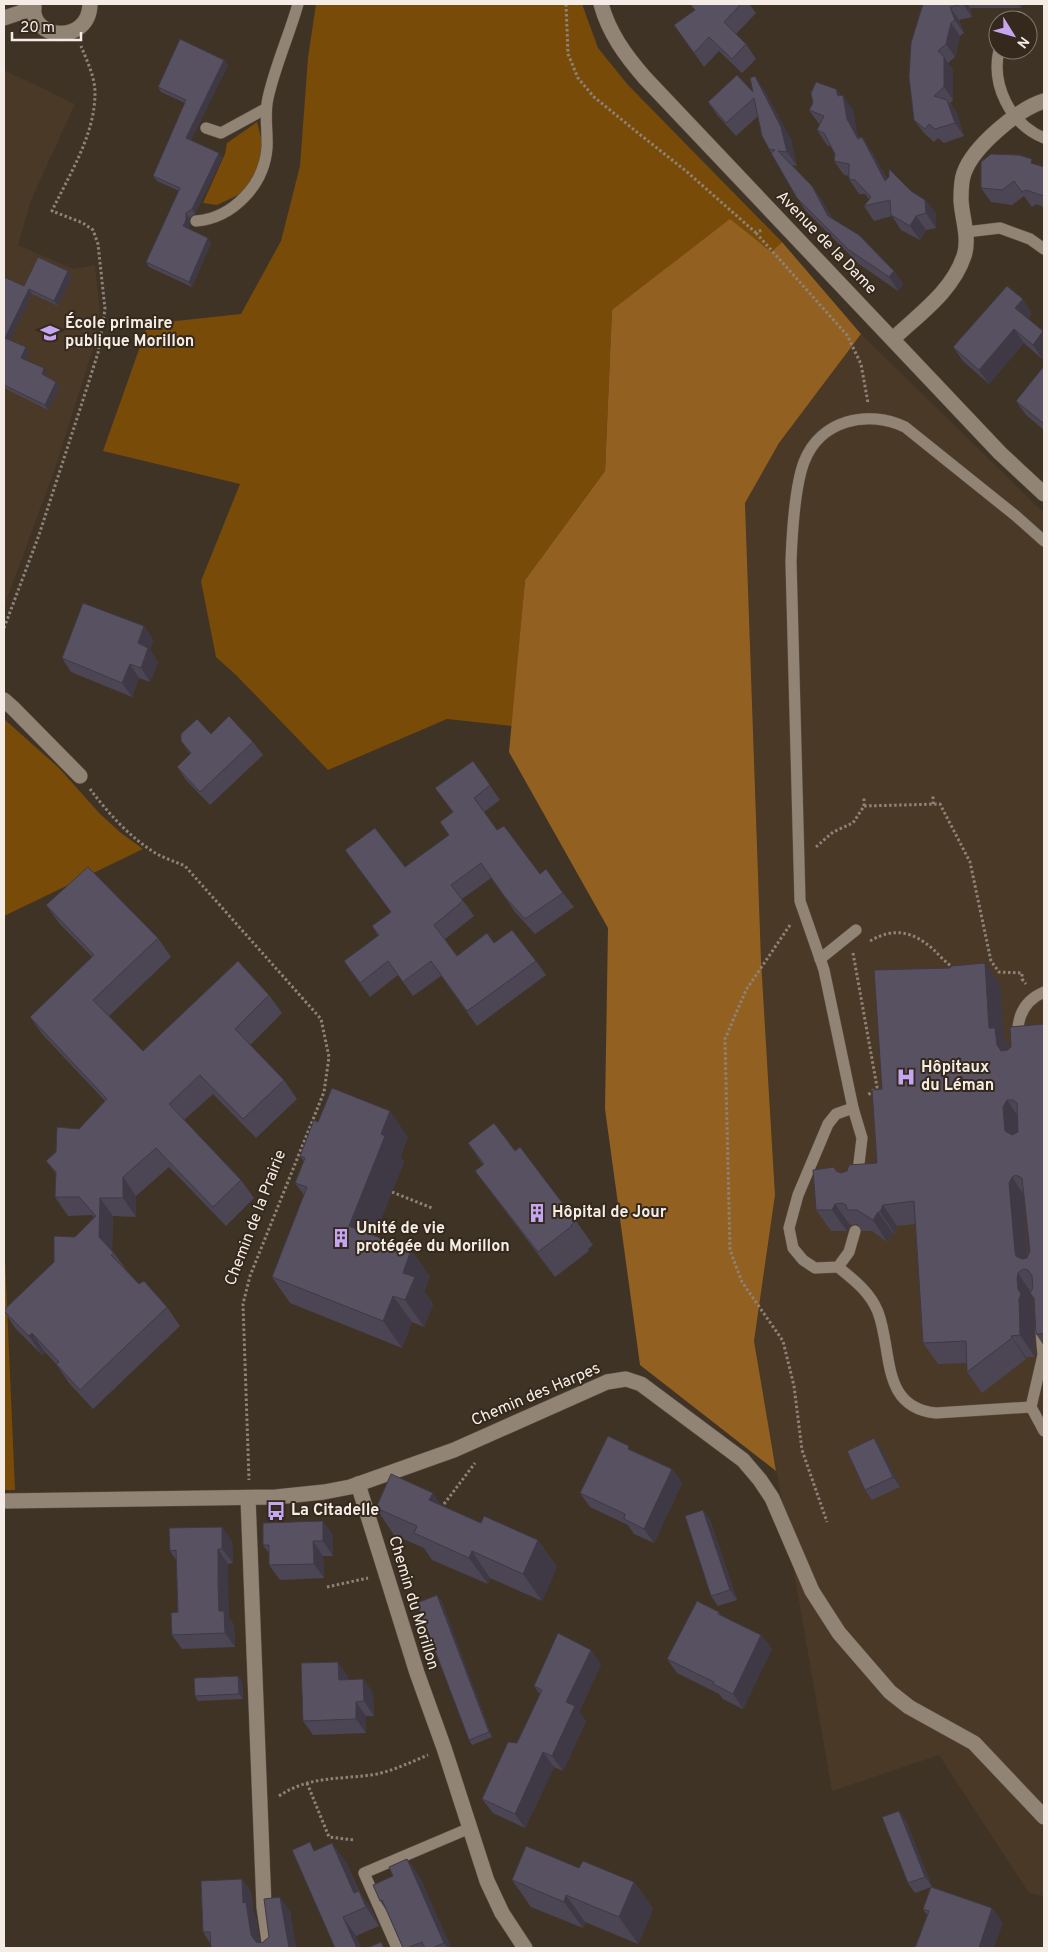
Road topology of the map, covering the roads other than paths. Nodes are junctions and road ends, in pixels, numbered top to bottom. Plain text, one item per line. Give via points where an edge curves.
1 (90, 4) edge
2 (298, 4) edge
3 (601, 4) edge
4 (34, 6) edge
5 (4, 18) edge
6 (998, 60) edge
7 (1044, 102) edge
8 (265, 109) junction
9 (1015, 117) junction
10 (206, 128) dead end
11 (1044, 138) edge
12 (196, 221) dead end
13 (966, 232) junction
14 (1044, 249) edge
15 (893, 339) junction
16 (1044, 494) edge
17 (1044, 541) edge
18 (4, 700) edge
19 (80, 776) road end
20 (856, 930) dead end
21 (820, 959) junction
22 (1040, 994) edge
23 (1019, 1055) edge
24 (853, 1108) junction
25 (856, 1187) edge
26 (855, 1231) edge
27 (838, 1267) junction
28 (1041, 1320) edge
29 (1031, 1407) junction
30 (1044, 1431) edge
31 (358, 1484) junction
32 (249, 1492) junction
33 (4, 1501) edge
34 (1044, 1817) edge
35 (470, 1828) junction
36 (270, 1948) edge
37 (398, 1948) edge
38 (525, 1948) edge

1 - 4 street via 83,25 65,34 54,33 40,24
2 - 8 lane via 273,74
3 - 15 street, Avenue de la Dame via 610,30 634,66
4 - 5 street
6 - 9 lane via 996,72 1002,97
7 - 9 street
8 - 10 lane via 221,133
8 - 12 lane via 267,146 259,179 240,202 209,220
9 - 11 lane
9 - 13 street via 980,147 964,174 961,201
13 - 14 lane via 1000,228
13 - 15 street via 965,255 954,279
15 - 16 street, Avenue de la Dame
17 - 21 lane via 905,427 888,420 871,418 843,423 824,434 804,461 791,561 798,862 800,901
18 - 19 street
20 - 21 lane
21 - 24 lane
22 - 23 lane via 1027,1004 1018,1022
24 - 25 lane via 862,1138
24 - 27 lane via 836,1114 828,1124 798,1195 789,1228 793,1248 803,1260 815,1268
26 - 27 lane via 849,1252
27 - 29 lane via 858,1282 872,1300 881,1323 895,1386 908,1403 936,1413
28 - 29 lane via 1043,1355
29 - 30 lane
31 - 32 street via 298,1496
31 - 34 street, Chemin des Harpes via 467,1445 607,1382 626,1379 641,1384 743,1460 760,1480 772,1498 812,1591 840,1633 890,1692 908,1707 974,1743
31 - 35 street, Chemin du Morillon via 416,1673
32 - 33 street
32 - 36 street via 264,1907
35 - 37 lane via 364,1872
35 - 38 street, Chemin du Morillon via 494,1898

